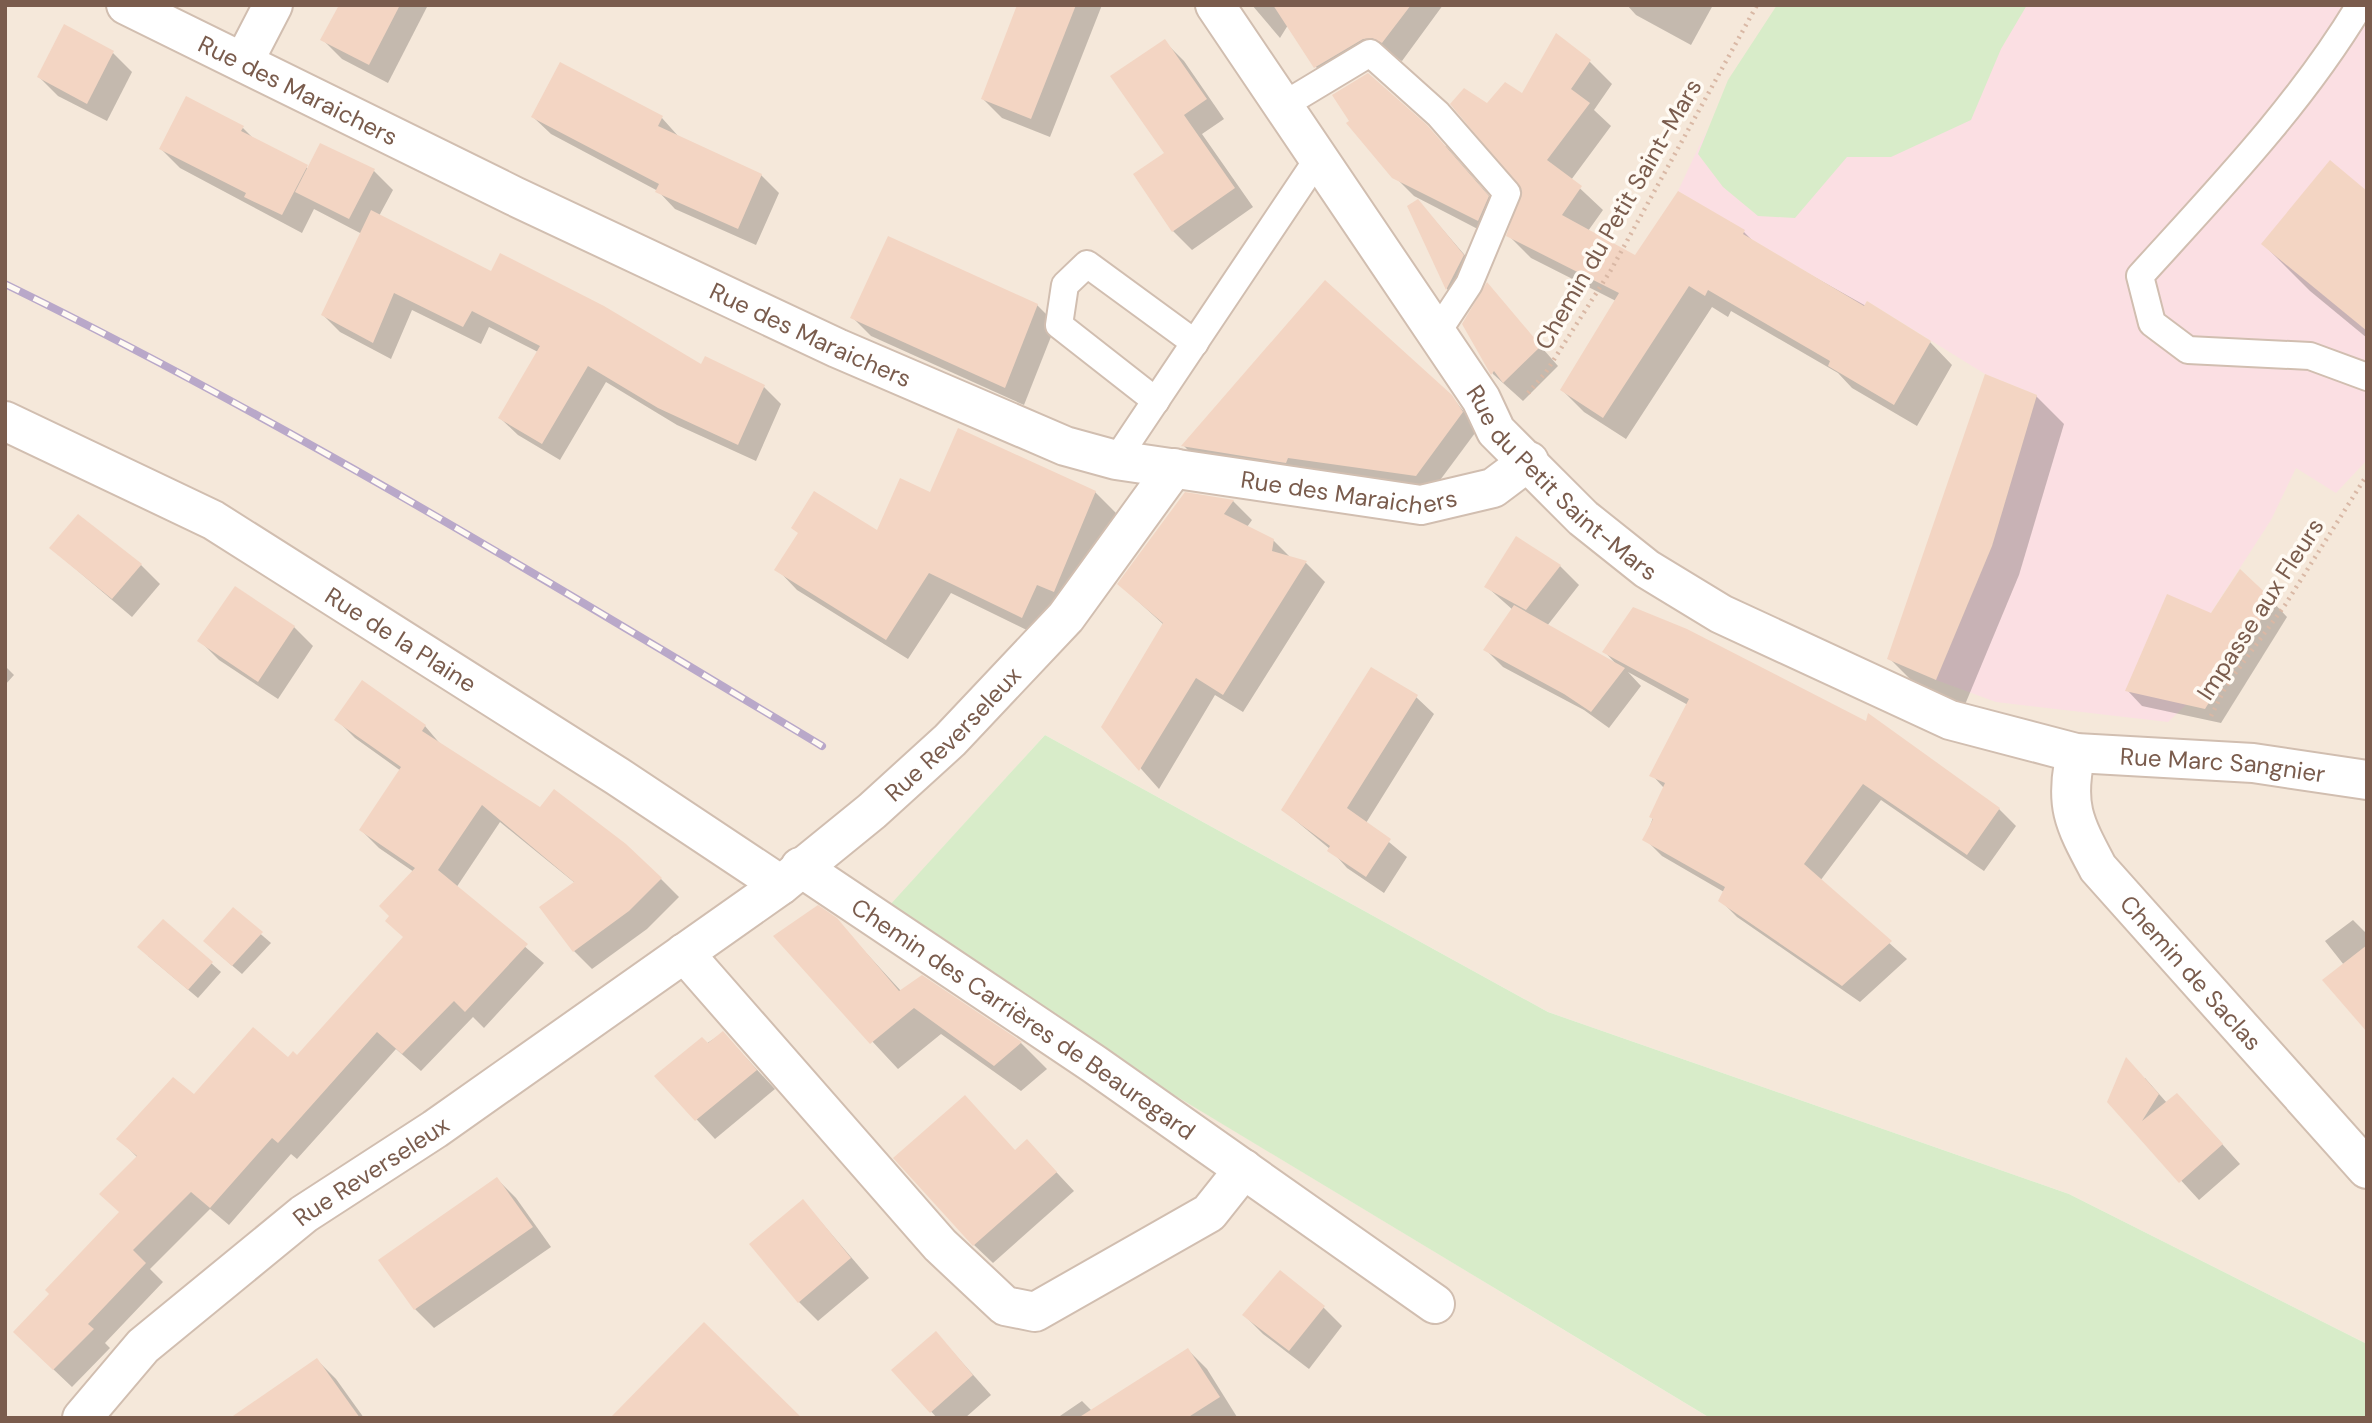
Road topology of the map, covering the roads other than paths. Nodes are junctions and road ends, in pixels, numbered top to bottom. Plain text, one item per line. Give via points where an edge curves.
1 (126, 5) edge
2 (274, 5) edge
3 (1215, 5) edge
4 (2360, 5) edge
5 (244, 61) junction
6 (1282, 106) junction
7 (1317, 160) junction
8 (1436, 334) junction
9 (1195, 343) junction
10 (2367, 377) edge
11 (1156, 401) junction
12 (5, 421) edge
13 (1116, 460) junction
14 (1529, 461) junction
15 (1174, 468) junction
16 (2076, 753) junction
17 (2367, 780) edge
18 (790, 876) junction
19 (684, 953) junction
20 (1244, 1169) junction
21 (2367, 1169) edge
22 (1435, 1304) dead end
23 (82, 1418) edge

1 - 5 street, Rue des Maraichers
2 - 5 street
3 - 6 street, Rue du Petit Saint-Mars
4 - 10 lane via 2258,145 2140,276 2152,323 2188,350 2309,356
5 - 13 street, Rue des Maraichers via 514,196 837,348 1009,424
6 - 7 street, Rue du Petit Saint-Mars
6 - 8 lane via 1370,53 1438,114 1507,193 1469,284
7 - 8 street, Rue du Petit Saint-Mars
7 - 9 lane
8 - 14 street, Rue du Petit Saint-Mars via 1481,399 1496,431
9 - 11 lane
9 - 11 lane via 1087,264 1065,285 1059,325
11 - 13 lane
12 - 18 street, Rue de la Plaine via 213,520 617,776
13 - 15 street, Rue des Maraichers
14 - 15 street, Rue des Maraichers via 1493,488 1421,505
14 - 16 street, Rue du Petit Saint-Mars via 1594,527 1647,569 1721,614 1950,720
15 - 18 street, Rue Reverseleux via 1066,617 950,740 872,811
16 - 17 street, Rue Marc Sangnier via 2253,763
16 - 21 street, Chemin de Saclas via 2069,783 2074,823 2098,868
18 - 19 street, Rue Reverseleux
18 - 20 street, Chemin des Carrières de Beauregard via 1094,1064
19 - 20 street via 940,1245 1005,1306 1035,1312 1209,1213
19 - 23 street, Rue Reverseleux via 435,1129 304,1214 143,1346
20 - 22 street, Chemin des Carrières de Beauregard

